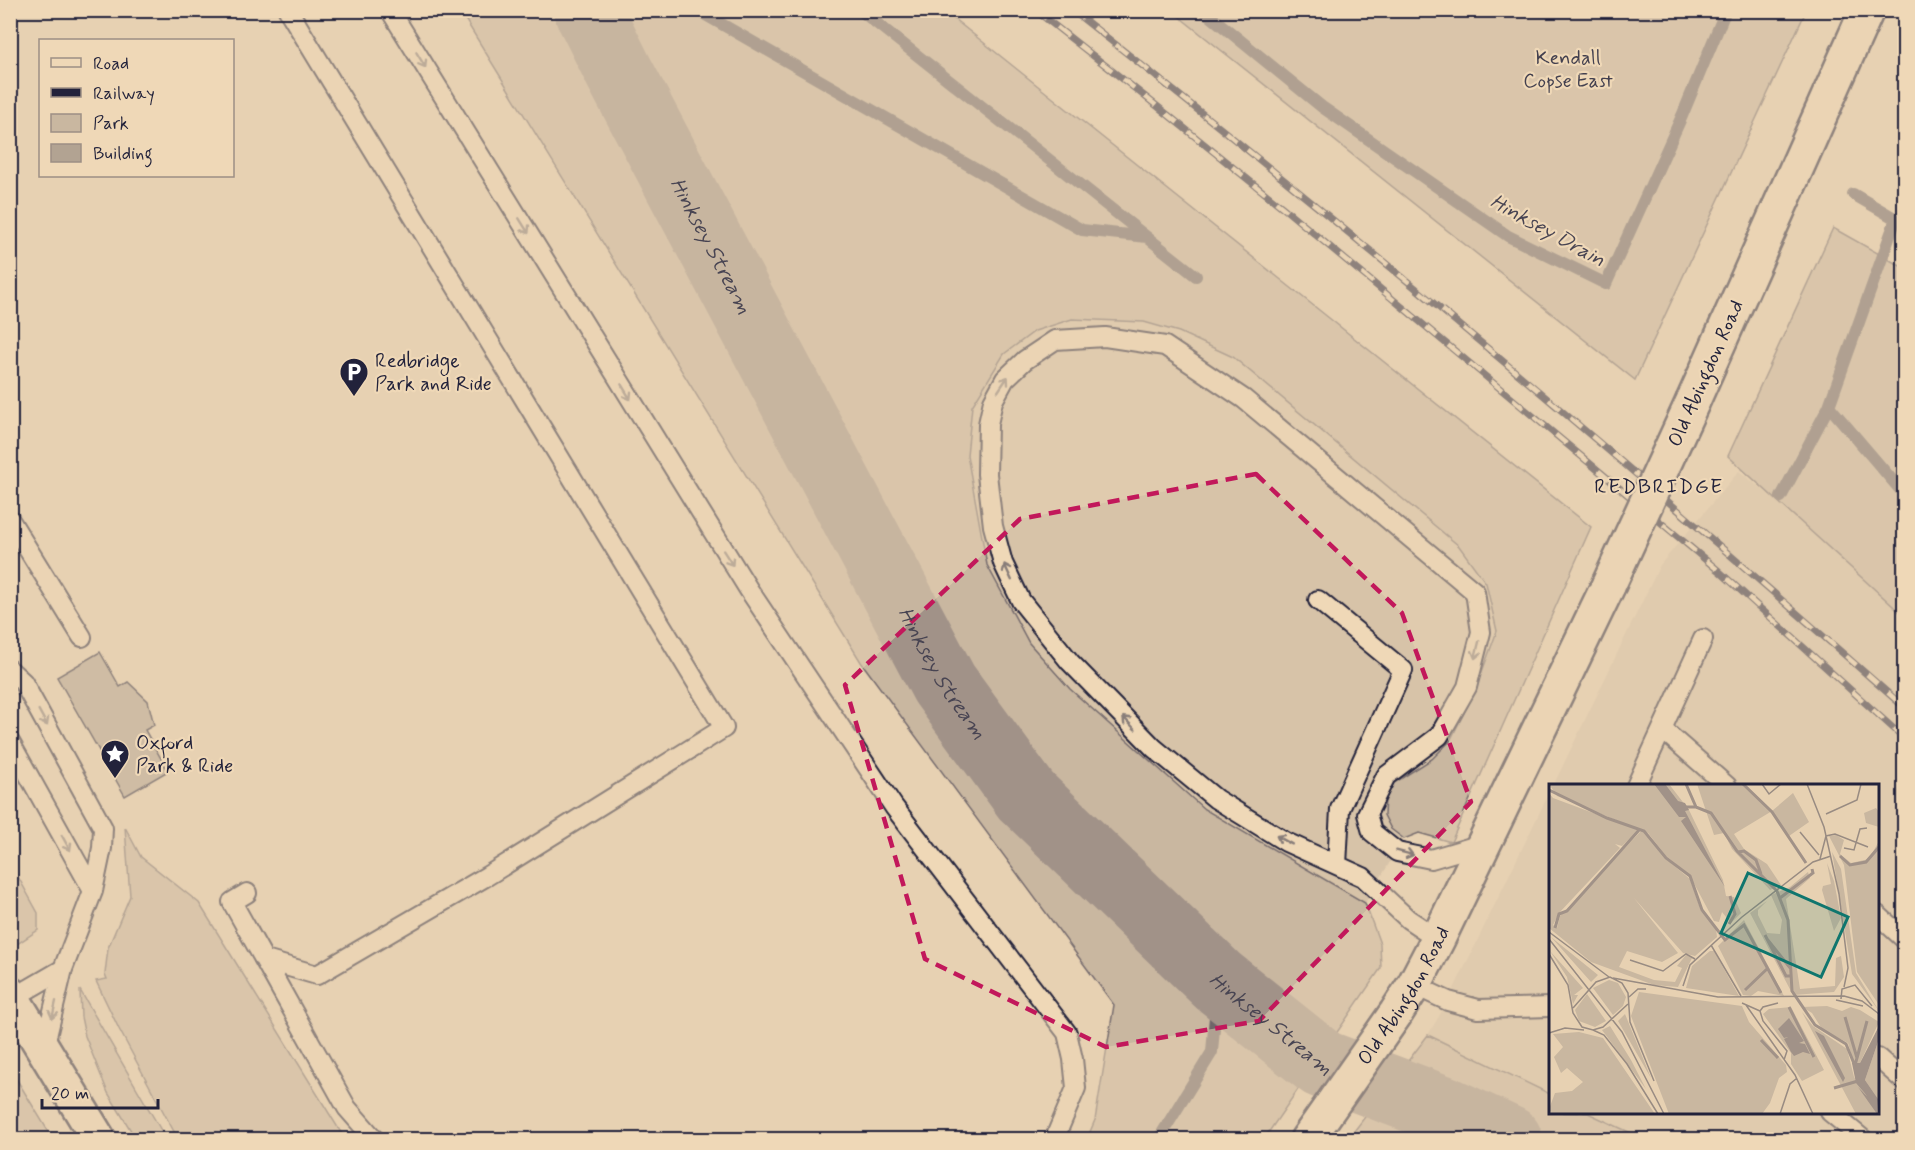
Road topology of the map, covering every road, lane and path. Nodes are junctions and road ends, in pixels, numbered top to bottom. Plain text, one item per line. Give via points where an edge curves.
1 (288, 10) edge
2 (390, 10) edge
3 (1866, 12) edge
4 (10, 520) edge
5 (1318, 600) dead end
6 (82, 637) dead end
7 (1703, 639) dead end
8 (10, 670) edge
9 (1662, 729) junction
10 (10, 742) edge
11 (1637, 784) edge
12 (1725, 784) edge
13 (1340, 809) junction
14 (1367, 814) junction
15 (1488, 837) junction
16 (1337, 865) junction
17 (93, 891) junction
18 (247, 893) dead end
19 (1879, 916) edge
20 (1438, 939) junction
21 (1905, 939) edge
22 (265, 960) junction
23 (63, 969) junction
24 (1414, 985) junction
25 (12, 996) edge
26 (1549, 1007) edge
27 (44, 1051) junction
28 (1879, 1059) edge
29 (1905, 1081) edge
30 (1831, 1114) edge
31 (1311, 1133) edge
32 (99, 1140) edge
33 (375, 1140) edge
34 (1054, 1140) edge
35 (1864, 1140) edge

1 - 22 lane via 724,728 487,876 317,975
2 -> 34 lane via 749,590 894,807 1067,1033 1076,1088
3 - 15 street, Old Abingdon Road, bridge via 1693,401
4 - 6 lane
5 - 13 lane via 1403,670
7 - 9 lane
8 -> 17 lane via 23,682 103,828
9 - 11 lane
9 - 12 lane
10 -> 17 lane
13 - 14 lane
13 - 16 lane
14 -> 15 lane via 1372,832 1397,852 1431,859
16 -> 14 lane via 1286,842 1216,799 1154,748 1070,662 1021,601 1003,563 993,526 987,474 988,424 993,401 1005,379 1025,360 1054,340 1105,337 1165,346 1244,399 1475,592 1481,632 1467,687 1439,736 1386,776
15 - 20 street, Old Abingdon Road
16 - 20 lane via 1363,877 1408,919
17 - 23 lane
18 - 22 lane via 232,902
19 - 21 lane
20 - 24 street, Old Abingdon Road
22 - 33 lane via 347,1108
23 - 25 lane
23 -> 27 lane
24 - 26 lane via 1448,1001 1478,1009
24 - 31 street, Old Abingdon Road
25 - 27 street
27 - 32 street
28 - 29 lane
30 - 35 lane

